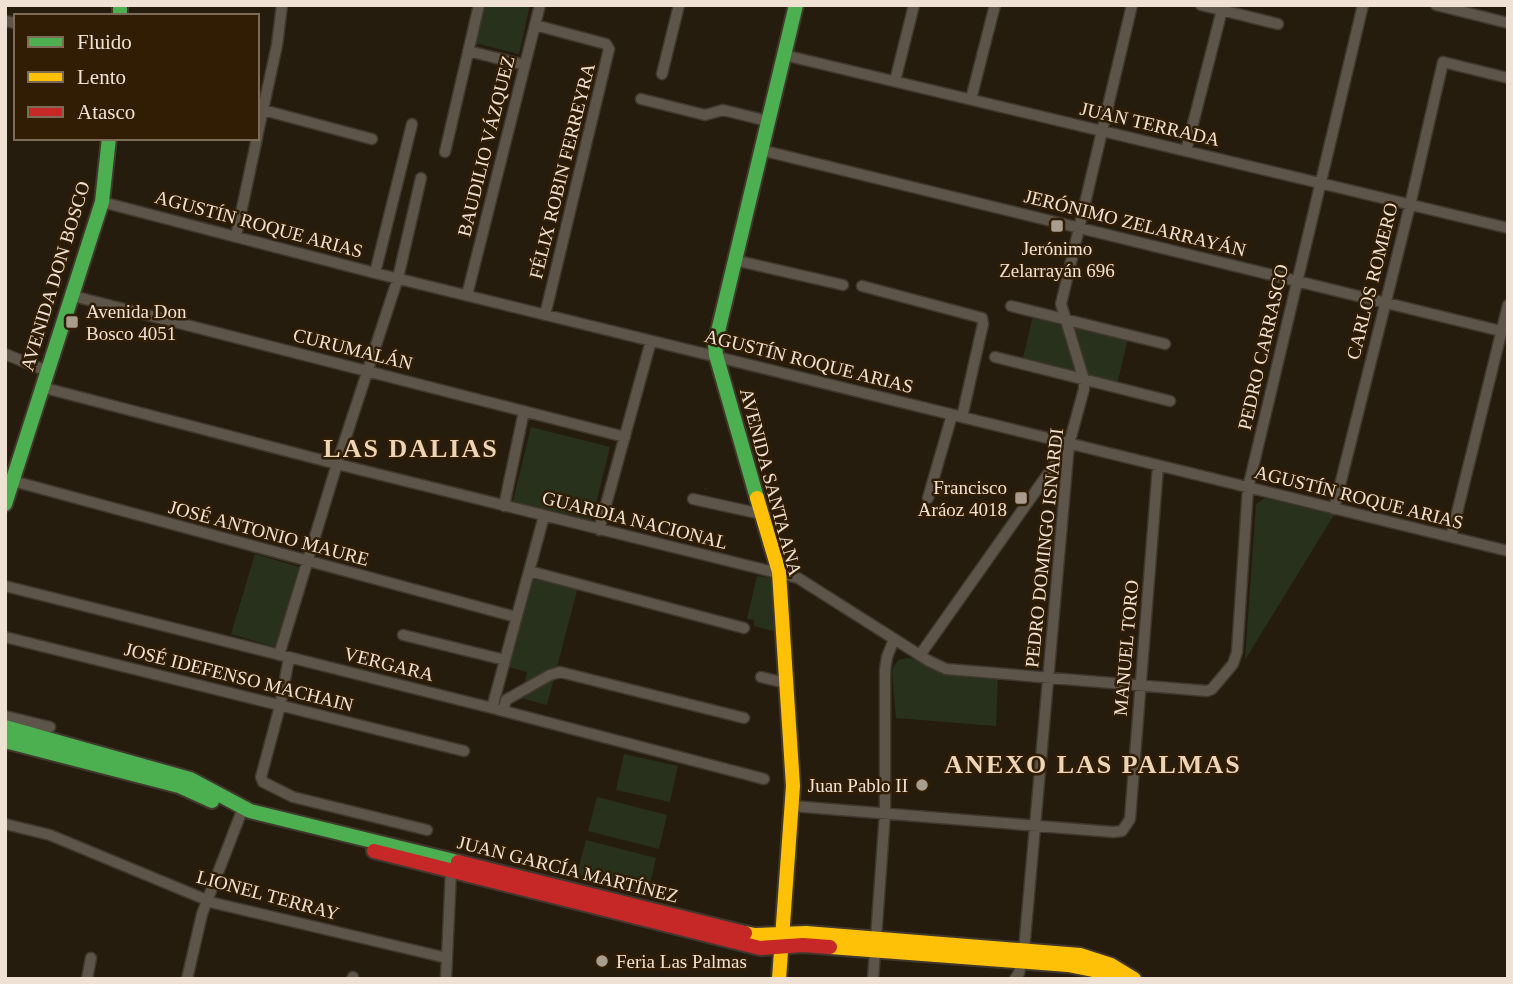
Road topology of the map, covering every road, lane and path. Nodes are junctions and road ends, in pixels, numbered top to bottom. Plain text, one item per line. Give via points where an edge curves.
1 (282, 5) edge
2 (479, 5) edge
3 (540, 5) edge
4 (679, 5) edge
5 (796, 5) edge
6 (914, 5) edge
7 (995, 5) edge
8 (1132, 5) edge
9 (1201, 5) edge
10 (1363, 5) edge
11 (1436, 5) edge
12 (1222, 10) junction
13 (1508, 23) edge
14 (1278, 24) dead end
15 (535, 25) junction
16 (468, 51) junction
17 (784, 55) junction
18 (525, 65) junction
19 (662, 74) dead end
20 (1508, 78) edge
21 (895, 81) junction
22 (641, 99) dead end
23 (971, 99) junction
24 (263, 110) junction
25 (768, 121) junction
26 (412, 124) dead end
27 (259, 128) edge
28 (1103, 131) junction
29 (372, 139) dead end
30 (109, 140) edge
31 (256, 140) edge
32 (761, 150) junction
33 (1186, 151) junction
34 (444, 152) dead end
35 (421, 178) dead end
36 (1320, 183) junction
37 (102, 202) junction
38 (1410, 205) junction
39 (1080, 228) junction
40 (1508, 228) edge
41 (236, 236) junction
42 (734, 260) junction
43 (375, 273) junction
44 (398, 278) junction
45 (1297, 281) junction
46 (843, 285) dead end
47 (862, 286) dead end
48 (467, 295) junction
49 (73, 296) junction
50 (1385, 302) junction
51 (1508, 305) edge
52 (1011, 306) dead end
53 (545, 315) junction
54 (1065, 320) junction
55 (1502, 331) junction
56 (651, 341) junction
57 (1165, 344) dead end
58 (5, 354) edge
59 (716, 355) junction
60 (995, 357) dead end
61 (368, 370) junction
62 (47, 371) junction
63 (1084, 380) junction
64 (41, 387) junction
65 (1170, 401) dead end
66 (524, 411) junction
67 (957, 416) junction
68 (625, 437) junction
69 (1069, 444) junction
70 (337, 464) junction
71 (1158, 466) junction
72 (13, 481) junction
73 (1248, 488) junction
74 (928, 498) dead end
75 (693, 499) dead end
76 (5, 504) edge
77 (503, 506) junction
78 (1334, 509) junction
79 (761, 514) junction
80 (544, 516) junction
81 (599, 530) junction
82 (1451, 537) junction
83 (1508, 551) edge
84 (308, 562) junction
85 (529, 571) junction
86 (779, 572) junction
87 (5, 586) edge
88 (516, 617) junction
89 (744, 628) dead end
90 (402, 635) dead end
91 (5, 637) edge
92 (894, 639) junction
93 (920, 655) junction
94 (284, 657) junction
95 (505, 660) junction
96 (761, 677) dead end
97 (1048, 679) junction
98 (786, 682) junction
99 (1141, 686) junction
100 (1207, 691) joint
101 (280, 706) junction
102 (498, 709) junction
103 (5, 716) edge
104 (744, 718) dead end
105 (5, 727) edge
106 (50, 727) dead end
107 (5, 741) edge
108 (464, 751) dead end
109 (764, 779) dead end
110 (792, 806) junction
111 (242, 813) junction
112 (885, 813) junction
113 (5, 824) edge
114 (1035, 826) junction
115 (427, 830) dead end
116 (451, 871) junction
117 (207, 901) junction
118 (782, 941) junction
119 (876, 945) junction
120 (1023, 956) junction
121 (91, 958) dead end
122 (447, 958) junction
123 (87, 979) edge
124 (187, 979) edge
125 (446, 979) edge
126 (779, 979) edge
127 (873, 979) edge
128 (1015, 979) edge
129 (1112, 979) edge
130 (1134, 979) edge

1 - 24 street
2 - 16 street
3 - 15 street, BAUDILIO VÁZQUEZ
4 - 19 street
5 - 17 main road, AVENIDA SANTA ANA
6 - 21 street
7 - 23 street
8 - 28 street
9 - 12 street
10 - 36 street, PEDRO CARRASCO
11 - 13 street
12 - 14 street
12 - 33 street
15 - 18 street, BAUDILIO VÁZQUEZ
15 - 53 street, FÉLIX ROBIN FERREYRA via 606,44 609,49
16 - 18 street
16 - 34 street
17 - 21 street, JUAN TERRADA
17 - 25 main road, AVENIDA SANTA ANA
18 - 48 street, BAUDILIO VÁZQUEZ
20 - 38 street, CARLOS ROMERO via 1443,62
21 - 23 street, JUAN TERRADA
22 - 25 street via 705,115 723,110
23 - 28 street, JUAN TERRADA
24 - 27 street
24 - 29 street
25 - 32 main road, AVENIDA SANTA ANA
26 - 43 street
28 - 33 street, JUAN TERRADA
28 - 39 street
30 - 37 main road, AVENIDA DON BOSCO
31 - 41 street
32 - 39 street, JERÓNIMO ZELARRAYÁN
32 - 42 main road, AVENIDA SANTA ANA
33 - 36 street, JUAN TERRADA
35 - 44 street
36 - 38 street, JUAN TERRADA
36 - 45 street, PEDRO CARRASCO
37 - 41 street, AGUSTÍN ROQUE ARIAS
37 - 49 main road, AVENIDA DON BOSCO
38 - 40 street, JUAN TERRADA
38 - 50 street, CARLOS ROMERO
39 - 45 street, JERÓNIMO ZELARRAYÁN
39 - 54 street via 1061,304
41 - 43 street, AGUSTÍN ROQUE ARIAS
42 - 46 street
42 - 59 main road, AVENIDA SANTA ANA via 716,335
43 - 44 street, AGUSTÍN ROQUE ARIAS
44 - 48 street, AGUSTÍN ROQUE ARIAS
44 - 61 street
45 - 50 street, JERÓNIMO ZELARRAYÁN
45 - 73 street, PEDRO CARRASCO
47 - 67 street via 982,318
48 - 53 street, AGUSTÍN ROQUE ARIAS
49 - 61 street, CURUMALÁN
49 - 62 main road, AVENIDA DON BOSCO
50 - 55 street, JERÓNIMO ZELARRAYÁN
50 - 78 street, CARLOS ROMERO
51 - 55 street
52 - 54 street
53 - 56 street, AGUSTÍN ROQUE ARIAS
54 - 57 street
54 - 63 street
55 - 82 street
56 - 59 street, AGUSTÍN ROQUE ARIAS
56 - 68 street
58 - 62 street
59 - 67 street, AGUSTÍN ROQUE ARIAS
59 - 79 main road, AVENIDA SANTA ANA
60 - 63 street
61 - 66 street, CURUMALÁN
61 - 70 street
62 - 64 main road, AVENIDA DON BOSCO
63 - 65 street
63 - 69 street, PEDRO DOMINGO ISNARDI
64 - 70 street, GUARDIA NACIONAL
64 - 72 main road, AVENIDA DON BOSCO
66 - 68 street, CURUMALÁN
66 - 77 street
67 - 69 street, AGUSTÍN ROQUE ARIAS
67 - 74 street
68 - 81 street
69 - 71 street, AGUSTÍN ROQUE ARIAS
69 - 93 street
69 - 97 street, PEDRO DOMINGO ISNARDI
70 - 77 street, GUARDIA NACIONAL
70 - 84 street
71 - 73 street, AGUSTÍN ROQUE ARIAS
71 - 99 street, MANUEL TORO
72 - 76 main road, AVENIDA DON BOSCO
72 - 84 street, JOSÉ ANTONIO MAURE
73 - 78 street, AGUSTÍN ROQUE ARIAS
73 - 100 street, PEDRO CARRASCO via 1237,652 1233,664
75 - 79 street
77 - 80 street, GUARDIA NACIONAL
78 - 82 street, AGUSTÍN ROQUE ARIAS
79 - 86 main road, AVENIDA SANTA ANA
80 - 81 street, GUARDIA NACIONAL
80 - 85 street
81 - 86 street, GUARDIA NACIONAL
82 - 83 street, AGUSTÍN ROQUE ARIAS
84 - 88 street, JOSÉ ANTONIO MAURE
84 - 94 street
85 - 88 street
85 - 89 street
86 - 92 street, GUARDIA NACIONAL via 809,583
86 - 98 main road, AVENIDA SANTA ANA
87 - 94 street, VERGARA
88 - 95 street
90 - 95 street
91 - 101 street, JOSÉ IDEFENSO MACHAIN
92 - 93 street, GUARDIA NACIONAL
92 - 112 street via 885,670
93 - 97 street, GUARDIA NACIONAL via 946,669
94 - 101 street
94 - 102 street, VERGARA
95 - 102 street
96 - 98 street
97 - 99 street, GUARDIA NACIONAL
97 - 114 street, PEDRO DOMINGO ISNARDI
98 - 110 main road, AVENIDA SANTA ANA
99 - 100 street, GUARDIA NACIONAL
99 - 114 street, MANUEL TORO via 1130,819 1122,831
101 - 108 street, JOSÉ IDEFENSO MACHAIN
101 - 115 street via 263,782 293,797
102 - 104 street via 506,700 560,672
102 - 109 street, VERGARA
103 - 106 street
105 - 111 main road, JUAN GARCÍA MARTÍNEZ via 190,779
107 - 111 main road, JUAN GARCÍA MARTÍNEZ via 179,786
110 - 112 street
110 - 118 main road, AVENIDA SANTA ANA
111 - 116 main road, JUAN GARCÍA MARTÍNEZ
111 - 117 street
111 - 118 main road, JUAN GARCÍA MARTÍNEZ
112 - 114 street
112 - 119 street
113 - 117 street, LIONEL TERRAY via 50,835
114 - 120 street, PEDRO DOMINGO ISNARDI
116 - 118 main road, JUAN GARCÍA MARTÍNEZ via 760,948
116 - 122 street
117 - 122 street, LIONEL TERRAY
117 - 124 street
118 - 119 main road, JUAN GARCÍA MARTÍNEZ via 806,933
118 - 126 main road, AVENIDA SANTA ANA
119 - 120 main road, JUAN GARCÍA MARTÍNEZ
119 - 127 street
120 - 128 street, PEDRO DOMINGO ISNARDI
120 - 129 main road, JUAN GARCÍA MARTÍNEZ via 1082,967
120 - 130 main road, JUAN GARCÍA MARTÍNEZ via 1094,958
121 - 123 street
122 - 125 street

